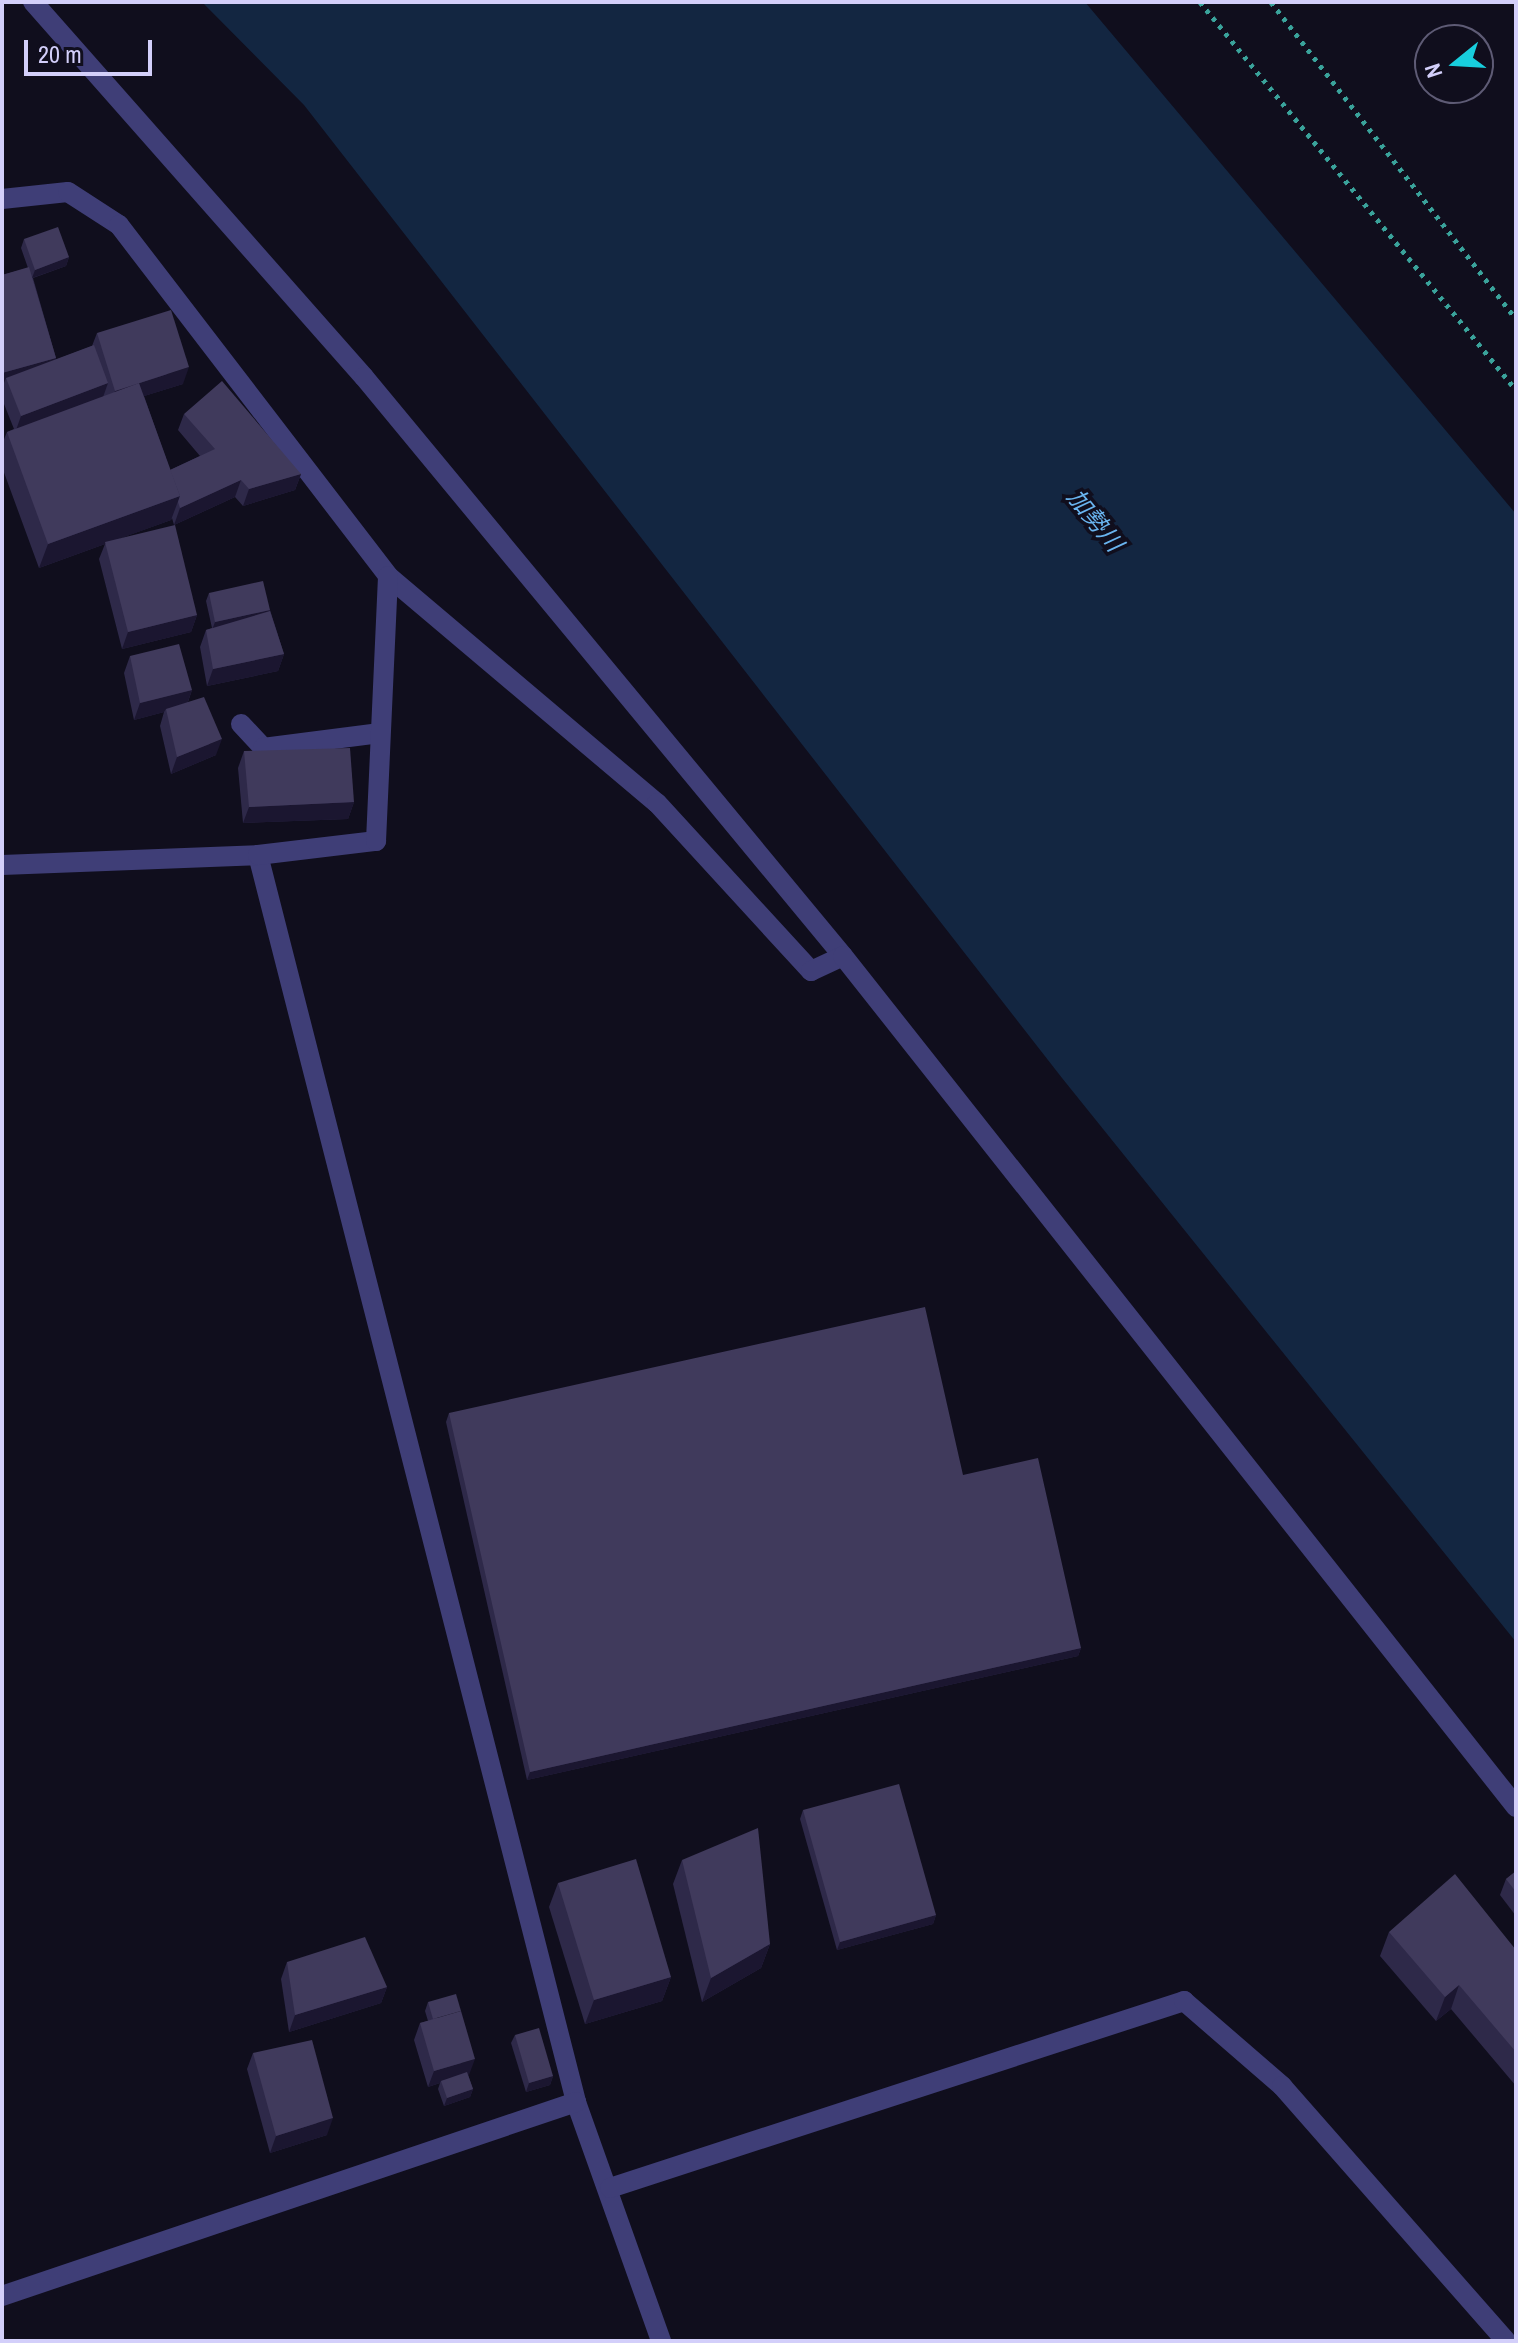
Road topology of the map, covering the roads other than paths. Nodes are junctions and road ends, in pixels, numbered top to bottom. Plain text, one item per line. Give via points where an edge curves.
1 (33, 2) edge
2 (2, 199) edge
3 (388, 576) junction
4 (241, 724) dead end
5 (380, 733) junction
6 (258, 855) junction
7 (2, 865) edge
8 (843, 956) junction
9 (1516, 1807) edge
10 (576, 2102) junction
11 (610, 2188) junction
12 (2, 2296) edge
13 (661, 2341) edge
14 (1506, 2341) edge

1 - 8 street via 415,437
2 - 3 street via 68,192 119,225
3 - 5 street
3 - 8 street via 657,803 811,971
4 - 5 street via 263,748
5 - 6 street via 376,841
6 - 7 street
6 - 10 street
8 - 9 street
10 - 11 street
10 - 12 street
11 - 13 street
11 - 14 street via 1184,2001 1282,2086

